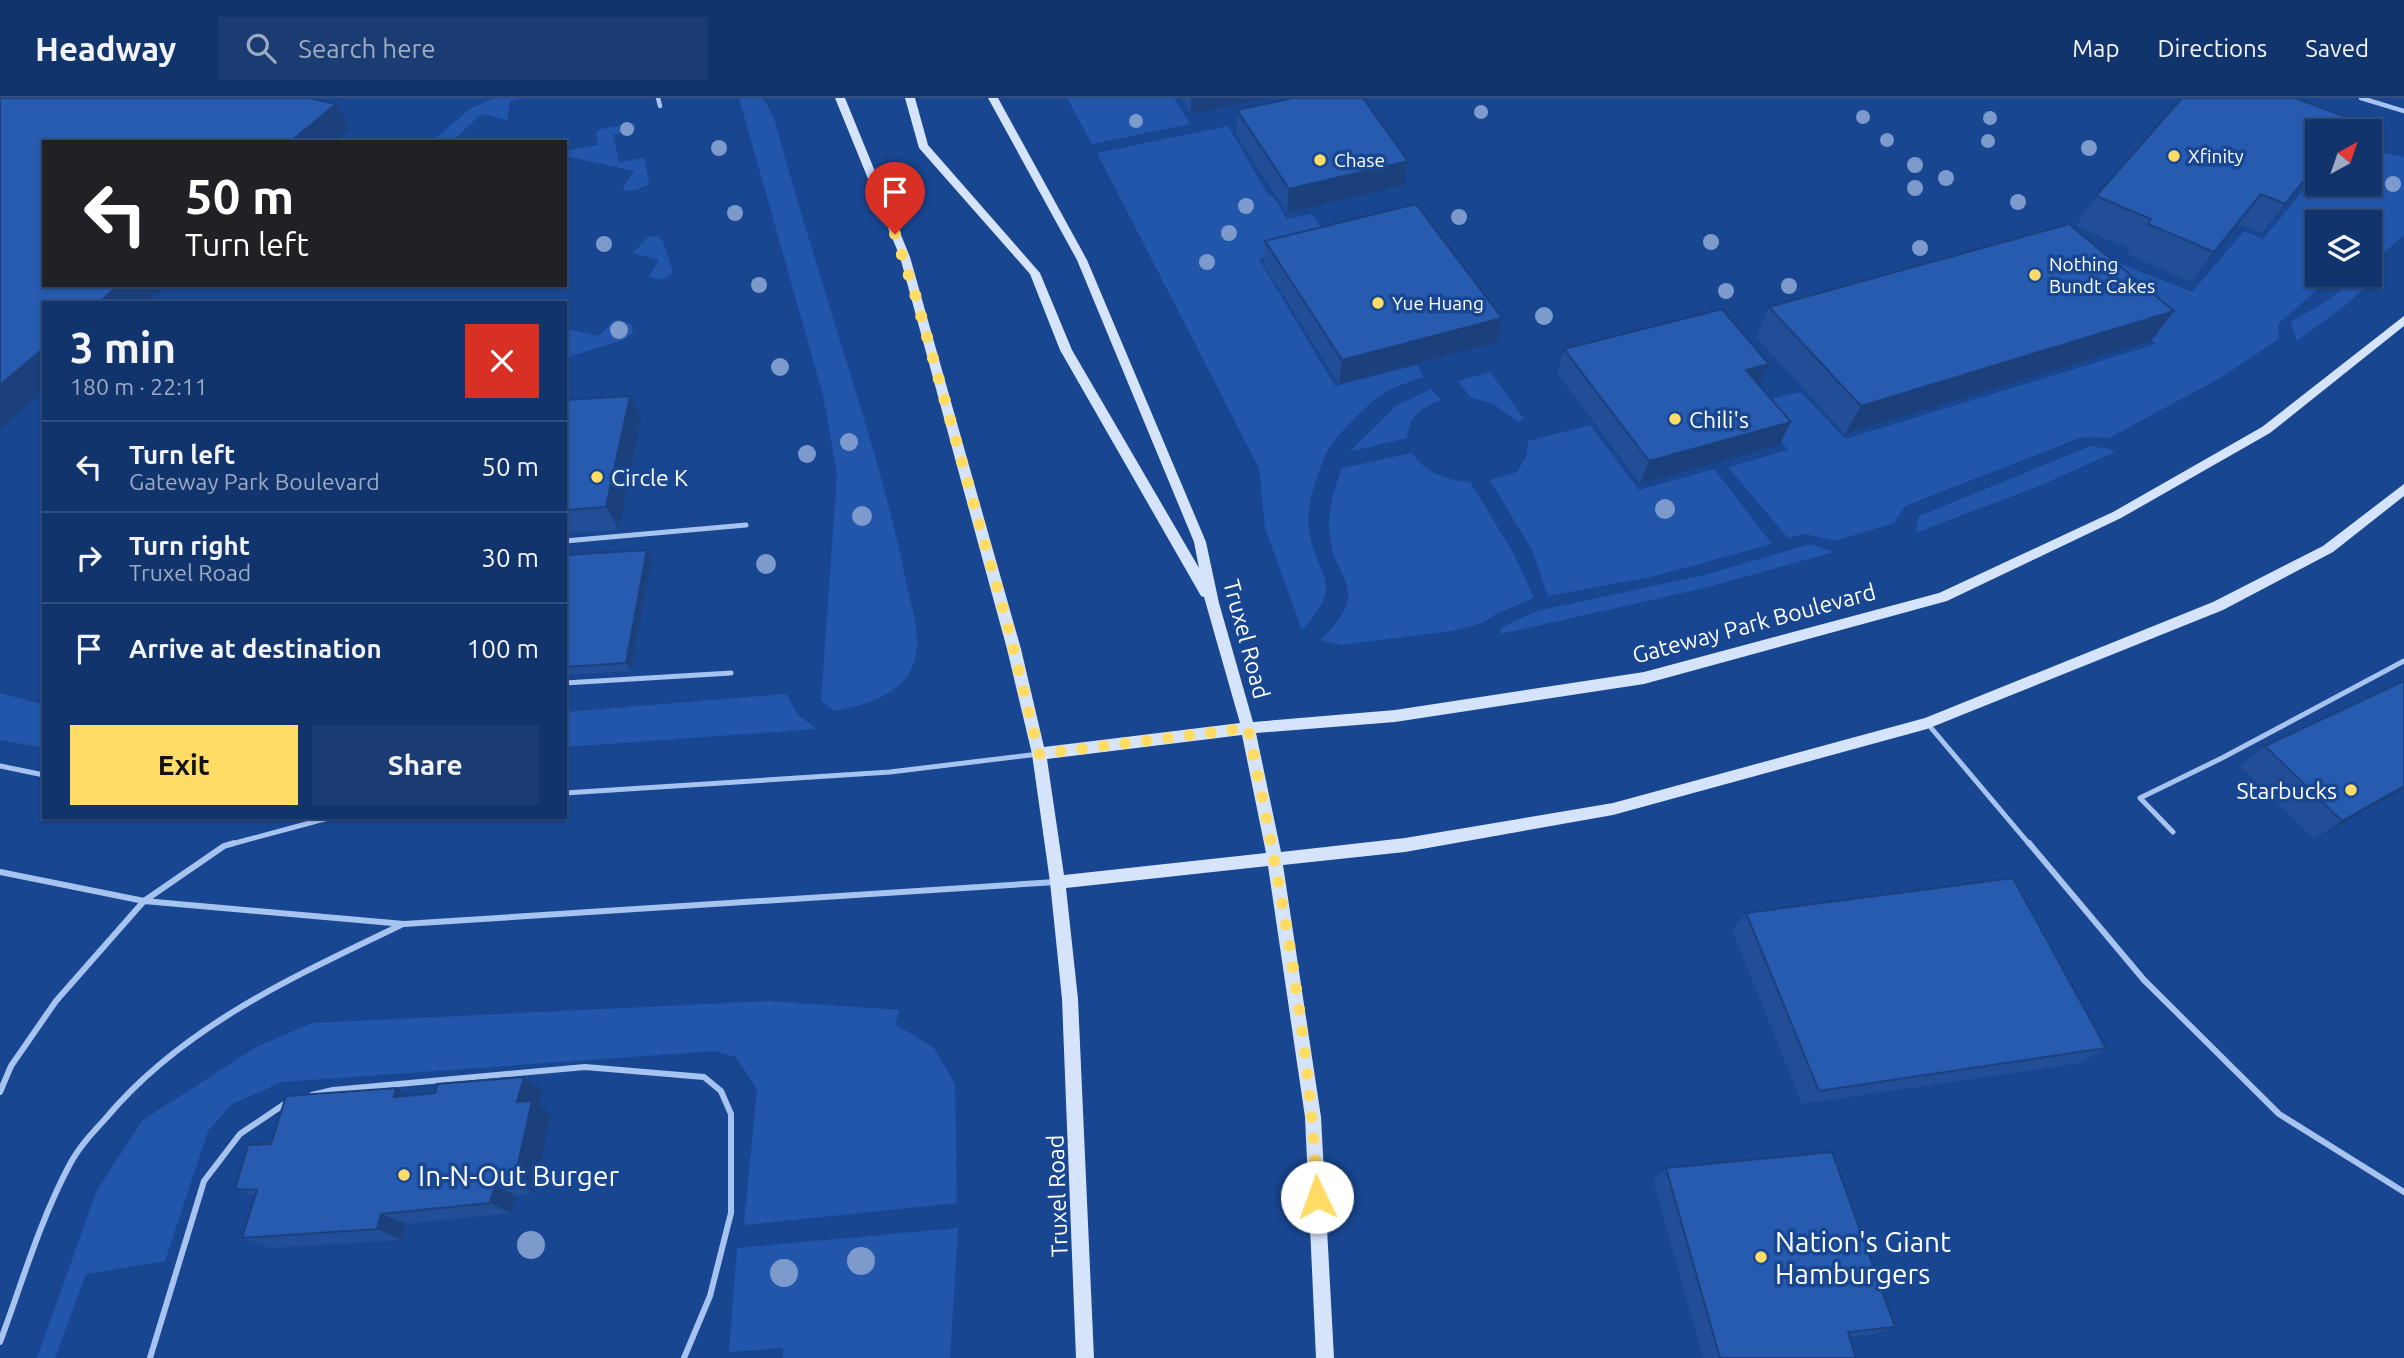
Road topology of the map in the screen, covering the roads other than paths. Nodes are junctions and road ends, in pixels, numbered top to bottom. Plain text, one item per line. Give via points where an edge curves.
1 (657, 98) edge
2 (840, 98) edge
3 (910, 98) edge
4 (993, 98) edge
5 (2361, 98) edge
6 (660, 106) dead end
7 (2404, 111) edge
8 (2404, 320) edge
9 (2404, 489) edge
10 (746, 525) dead end
11 (567, 541) edge
12 (1212, 603) junction
13 (2404, 661) edge
14 (731, 673) dead end
15 (567, 683) edge
16 (1927, 723) junction
17 (1248, 728) junction
18 (1039, 754) junction
19 (0, 766) edge
20 (42, 775) edge
21 (567, 793) edge
22 (325, 819) edge
23 (2173, 832) dead end
24 (1275, 860) junction
25 (0, 872) edge
26 (1058, 882) junction
27 (144, 901) junction
28 (404, 924) junction
29 (0, 1092) edge
30 (307, 1097) edge
31 (294, 1100) edge
32 (2404, 1192) edge
33 (0, 1342) edge
34 (150, 1358) edge
35 (684, 1358) edge
36 (1085, 1358) edge
37 (1325, 1358) edge

1 - 6 lane
2 - 18 main road, Truxel Road via 905,257
3 - 12 main road via 923,146 1035,273 1066,350
4 - 12 main road, Truxel Road via 1082,260 1200,542
5 - 7 lane
8 - 17 main road, Gateway Park Boulevard via 2266,430 2117,515 1942,597 1644,678 1395,716
9 - 16 main road via 2328,549 2218,606
10 - 11 lane
12 - 17 main road, Truxel Road
13 - 23 lane via 2140,798
14 - 15 lane
16 - 24 main road via 1613,809 1405,845
16 - 32 lane via 2144,980 2279,1114
17 - 18 main road, Gateway Park Boulevard
17 - 24 main road, Truxel Road
18 - 21 lane via 890,772
18 - 26 main road, Truxel Road
19 - 20 lane
22 - 27 lane via 224,846
24 - 26 main road
24 - 37 main road, Truxel Road via 1313,1116
25 - 27 lane
26 - 28 lane
26 - 36 main road, Truxel Road via 1070,999
27 - 28 lane
27 - 29 lane via 55,1001 11,1066
28 - 33 lane via 306,971 200,1032 114,1105 71,1163
30 - 35 lane via 332,1090 585,1067 704,1077 721,1091 731,1114 731,1213 710,1296
31 - 34 lane via 281,1104 240,1134 204,1181

